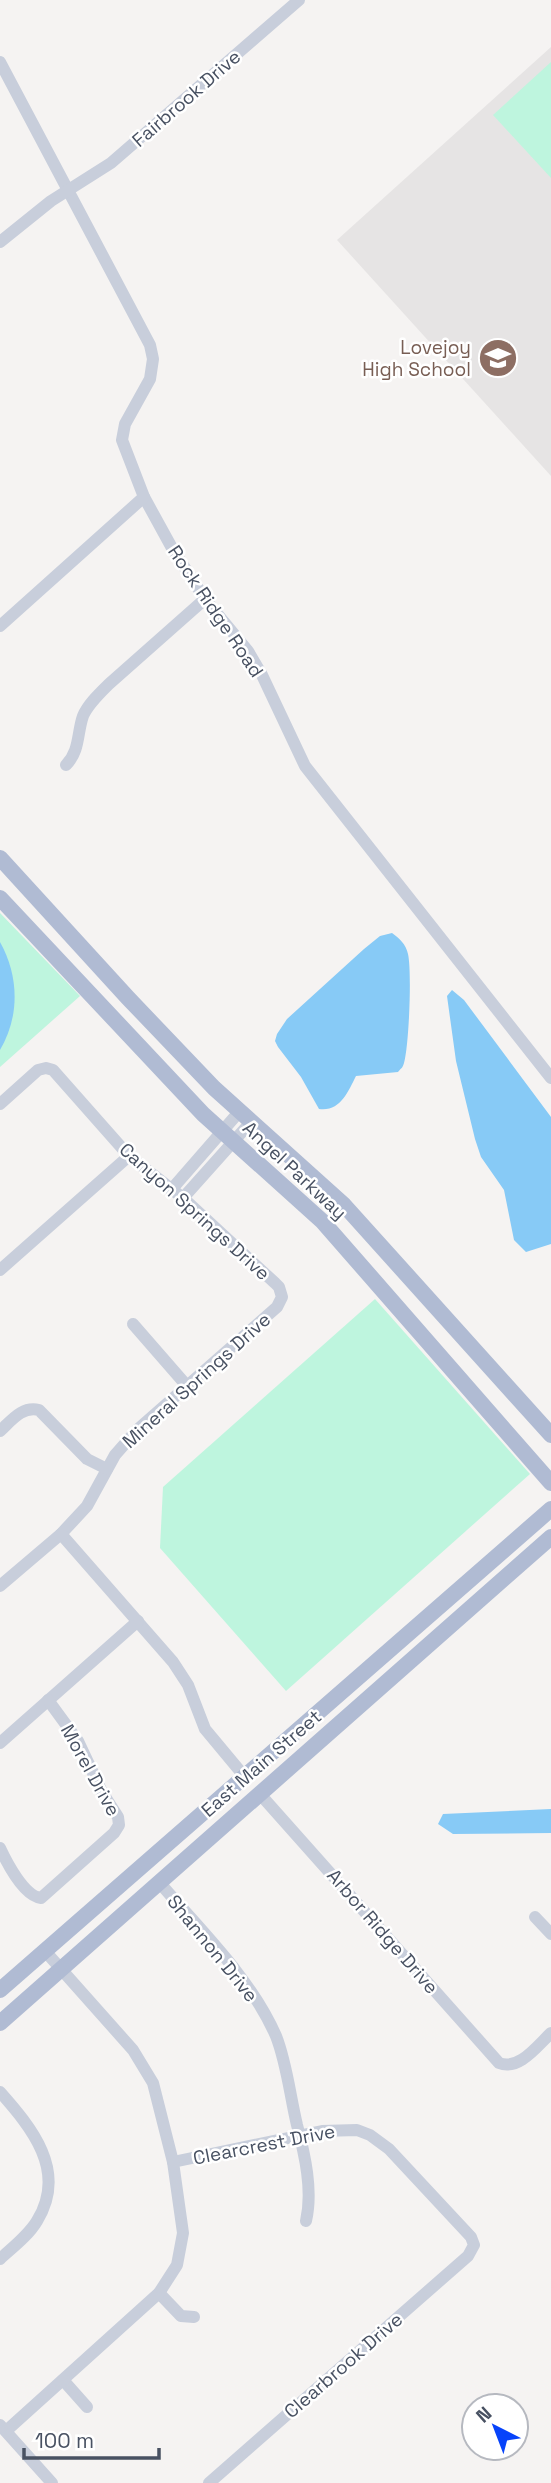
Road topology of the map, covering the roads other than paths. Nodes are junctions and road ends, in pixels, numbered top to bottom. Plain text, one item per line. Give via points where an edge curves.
1 (299, 0) edge
2 (0, 62) edge
3 (68, 190) junction
4 (0, 242) edge
5 (144, 497) junction
6 (205, 599) junction
7 (0, 626) edge
8 (66, 765) dead end
9 (0, 858) edge
10 (0, 898) edge
11 (551, 1078) edge
12 (0, 1104) edge
13 (244, 1118) junction
14 (228, 1137) junction
15 (129, 1156) junction
16 (171, 1189) junction
17 (183, 1199) junction
18 (0, 1270) edge
19 (282, 1297) joint
20 (133, 1324) dead end
21 (187, 1386) junction
22 (0, 1430) edge
23 (551, 1436) edge
24 (107, 1469) junction
25 (551, 1483) edge
26 (551, 1509) edge
27 (61, 1534) junction
28 (551, 1537) edge
29 (472, 1579) junction
30 (0, 1586) edge
31 (138, 1621) junction
32 (419, 1652) junction
33 (48, 1700) junction
34 (0, 1743) edge
35 (245, 1777) junction
36 (259, 1793) junction
37 (0, 1848) edge
38 (159, 1882) junction
39 (535, 1917) dead end
40 (551, 1934) edge
41 (45, 1951) junction
42 (61, 1969) junction
43 (0, 1990) edge
44 (0, 2023) edge
45 (551, 2033) edge
46 (0, 2092) edge
47 (300, 2135) junction
48 (173, 2162) junction
49 (306, 2221) dead end
50 (474, 2245) joint
51 (0, 2259) edge
52 (159, 2293) junction
53 (194, 2317) dead end
54 (64, 2379) junction
55 (87, 2407) dead end
56 (3, 2428) edge
57 (52, 2483) edge
58 (209, 2483) edge

1 - 3 street, Fairbrook Drive via 111,163
2 - 3 street, Rock Ridge Road
3 - 4 street, Fairbrook Drive
3 - 5 street, Rock Ridge Road via 150,345 150,379 125,424 122,440
5 - 6 street, Rock Ridge Road
5 - 7 street
6 - 8 street via 95,698
6 - 11 street, Rock Ridge Road via 248,651 305,766
9 - 13 main road, Angel Parkway
10 - 14 main road, Angel Parkway
12 - 15 street, Canyon Springs Drive via 38,1070 53,1070
13 - 14 street
13 - 23 main road, Angel Parkway via 344,1205
14 - 16 street
14 - 17 street
14 - 25 main road, Angel Parkway via 322,1221
15 - 16 street, Canyon Springs Drive
15 - 18 street
16 - 17 street, Canyon Springs Drive
17 - 19 street, Canyon Springs Drive via 267,1274
19 - 21 street, Mineral Springs Drive via 277,1307
20 - 21 street
21 - 24 street, Mineral Springs Drive via 125,1443
22 - 24 street via 23,1410 39,1409 80,1453
24 - 27 street, Mineral Springs Drive via 87,1506
26 - 29 main road, East Main Street
27 - 30 street, Mineral Springs Drive
27 - 31 street
28 - 32 main road, East Main Street
29 - 32 main road via 419,1639
29 - 35 main road, East Main Street
31 - 33 street
31 - 35 street via 181,1672 205,1729
32 - 36 main road, East Main Street
33 - 34 street
33 - 37 street, Morel Drive via 78,1741 120,1821 114,1833 38,1898 9,1866
35 - 36 main road
35 - 41 main road, East Main Street
36 - 38 main road, East Main Street
36 - 45 street, Arbor Ridge Drive via 499,2063 518,2063
38 - 42 main road, East Main Street
38 - 47 street, Shannon Drive via 240,1976 266,2015 277,2039
39 - 40 street
41 - 42 street
41 - 43 main road, East Main Street
42 - 44 main road, East Main Street
42 - 48 street via 145,2067 159,2100
46 - 51 street via 40,2143 48,2172 46,2198 37,2221
47 - 48 street, Clearcrest Drive
47 - 49 street, Shannon Drive via 309,2192
47 - 50 street, Clearcrest Drive via 348,2129 370,2135 408,2167
48 - 52 street via 183,2233 177,2266
50 - 58 street, Clearbrook Drive via 471,2253
52 - 53 street via 181,2316
52 - 54 street
54 - 55 street
54 - 56 street
56 - 57 street

